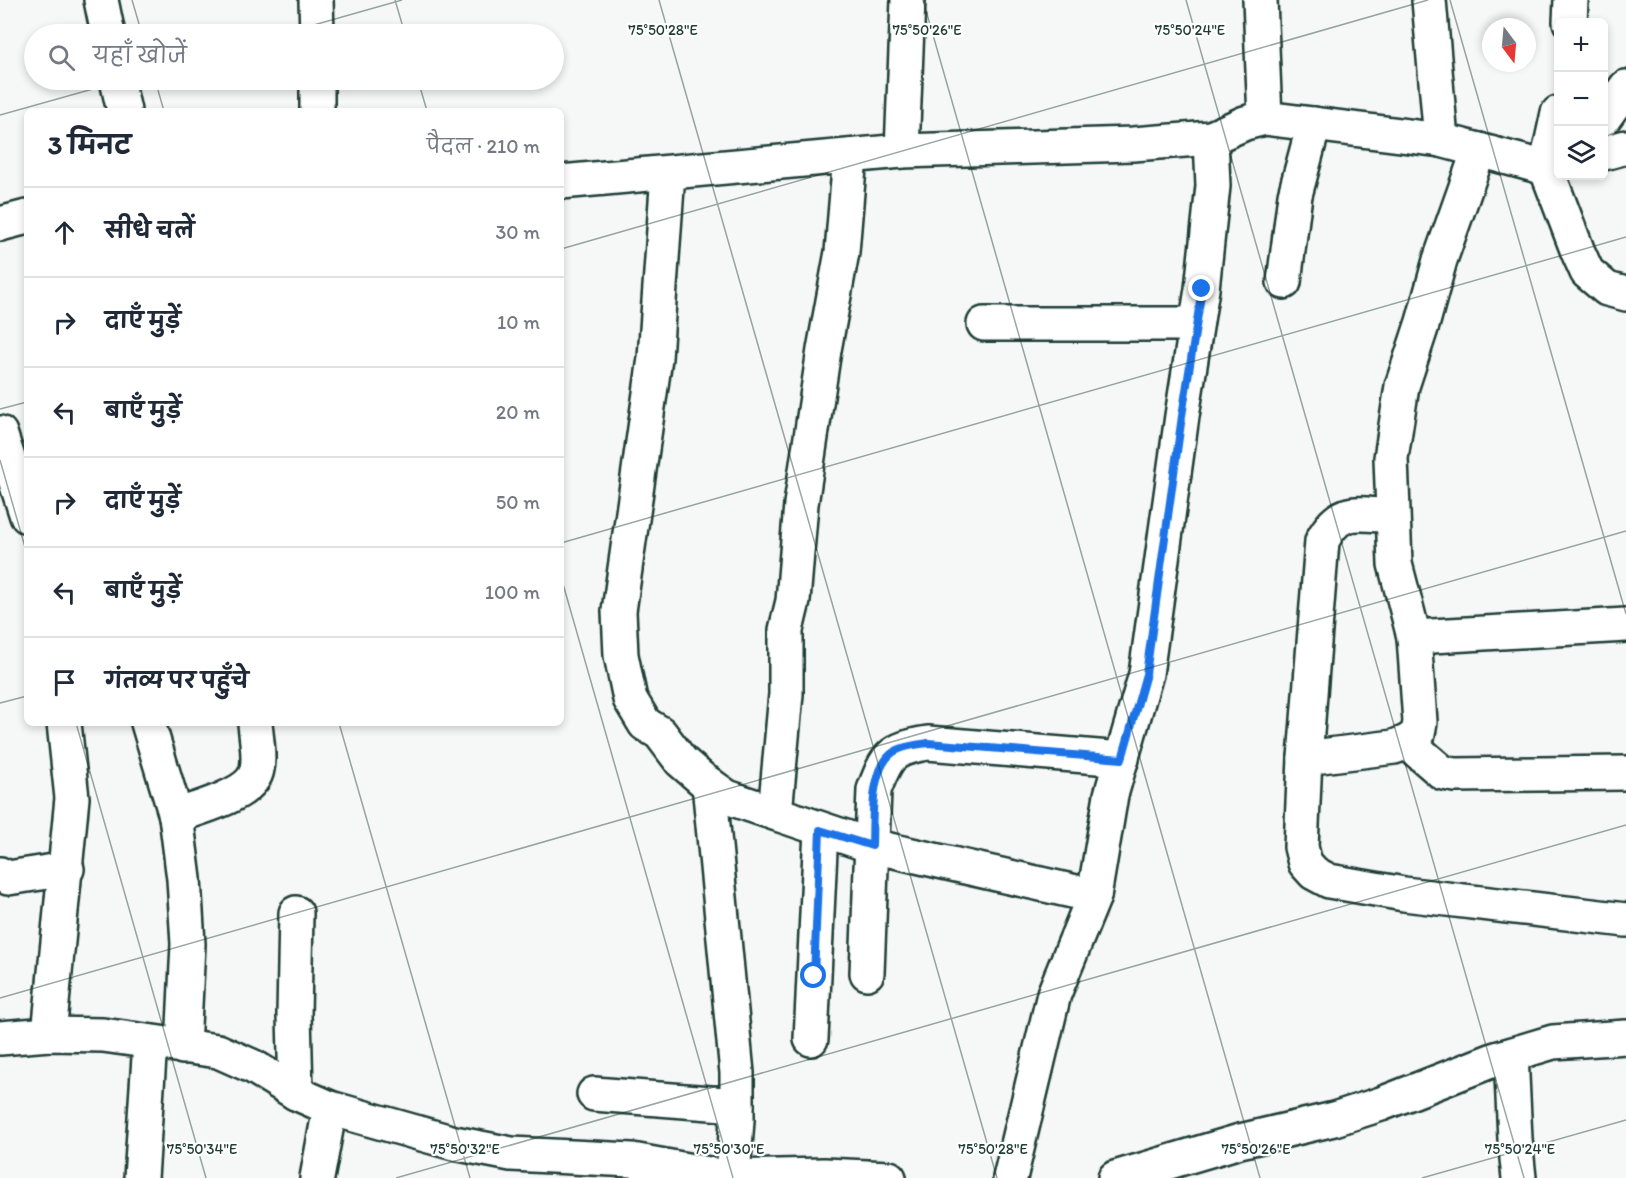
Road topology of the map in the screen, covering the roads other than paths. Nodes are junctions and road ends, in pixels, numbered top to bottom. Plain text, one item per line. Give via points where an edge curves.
1 (101, 0) edge
2 (316, 0) edge
3 (908, 0) edge
4 (1260, 0) edge
5 (1429, 0) edge
6 (1571, 0) edge
7 (1570, 18) edge
8 (106, 24) edge
9 (317, 24) edge
10 (1626, 87) edge
11 (119, 90) edge
12 (317, 90) edge
13 (123, 108) edge
14 (317, 108) edge
15 (1608, 112) edge
16 (1265, 118) junction
17 (1314, 124) junction
18 (1557, 126) edge
19 (1210, 138) junction
20 (1441, 140) junction
21 (1626, 147) edge
22 (1479, 150) junction
23 (902, 151) junction
24 (1608, 152) edge
25 (850, 156) junction
26 (1552, 166) edge
27 (668, 173) junction
28 (564, 182) edge
29 (24, 218) edge
30 (0, 224) edge
31 (1284, 282) dead end
32 (1626, 294) edge
33 (984, 324) dead end
34 (1196, 324) junction
35 (0, 433) edge
36 (24, 507) edge
37 (1392, 516) junction
38 (1626, 625) edge
39 (1414, 637) junction
40 (64, 726) edge
41 (149, 726) edge
42 (255, 726) edge
43 (1407, 742) junction
44 (1305, 758) junction
45 (1122, 759) junction
46 (1626, 772) edge
47 (709, 784) junction
48 (775, 813) junction
49 (176, 816) junction
50 (820, 830) junction
51 (872, 846) junction
52 (67, 869) junction
53 (0, 874) edge
54 (1094, 896) junction
55 (296, 913) dead end
56 (1626, 920) edge
57 (867, 973) dead end
58 (49, 1034) junction
59 (1626, 1037) edge
60 (0, 1038) edge
61 (811, 1039) dead end
62 (150, 1042) junction
63 (183, 1047) junction
64 (1511, 1054) junction
65 (296, 1093) junction
66 (594, 1094) dead end
67 (737, 1105) junction
68 (330, 1108) junction
69 (733, 1176) junction
70 (141, 1178) edge
71 (317, 1178) edge
72 (889, 1178) edge
73 (1010, 1178) edge
74 (1115, 1178) edge
75 (1519, 1178) edge

1 - 8 street
2 - 9 street
3 - 23 street
4 - 16 street
5 - 20 street
6 - 7 street
10 - 15 street
11 - 13 street
12 - 14 street
16 - 17 street
16 - 19 street
17 - 20 street
17 - 31 street via 1295,195
18 - 26 street
19 - 23 street
19 - 34 street via 1213,186
20 - 22 street
21 - 24 street
22 - 26 street
22 - 37 street via 1402,386 1390,458
23 - 25 street
25 - 27 street
25 - 48 street via 842,252 801,504 786,630 786,694
26 - 32 street via 1587,272 1607,289
27 - 28 street
27 - 47 street via 655,358 619,610 621,655 630,699 645,724 660,733 681,760
29 - 30 street
33 - 34 street
34 - 45 street via 1146,674
35 - 36 street
37 - 39 street via 1395,564
37 - 44 street via 1354,514 1338,518 1322,541
38 - 39 street
39 - 43 street via 1420,722 1418,734
40 - 52 street via 72,798
41 - 49 street
42 - 49 street via 258,769 252,782 242,791
43 - 44 street
43 - 46 street via 1443,773 1455,775
44 - 56 street via 1301,847 1305,863 1329,881 1404,894
45 - 51 street via 960,744 910,746 891,754 874,790
45 - 54 street via 1111,795
47 - 48 street via 727,797
47 - 67 street
48 - 50 street
49 - 63 street via 188,944
50 - 51 street
50 - 61 street
51 - 54 street
51 - 57 street
52 - 53 street via 8,878
52 - 58 street
54 - 73 street via 1054,994
55 - 65 street
58 - 60 street
58 - 62 street via 103,1035
59 - 64 street via 1554,1042
62 - 63 street
62 - 70 street
63 - 65 street via 218,1051
64 - 74 street via 1334,1119 1240,1141
64 - 75 street
65 - 68 street
66 - 67 street
67 - 69 street
68 - 69 street via 454,1143 511,1154 632,1160
68 - 71 street
69 - 72 street

